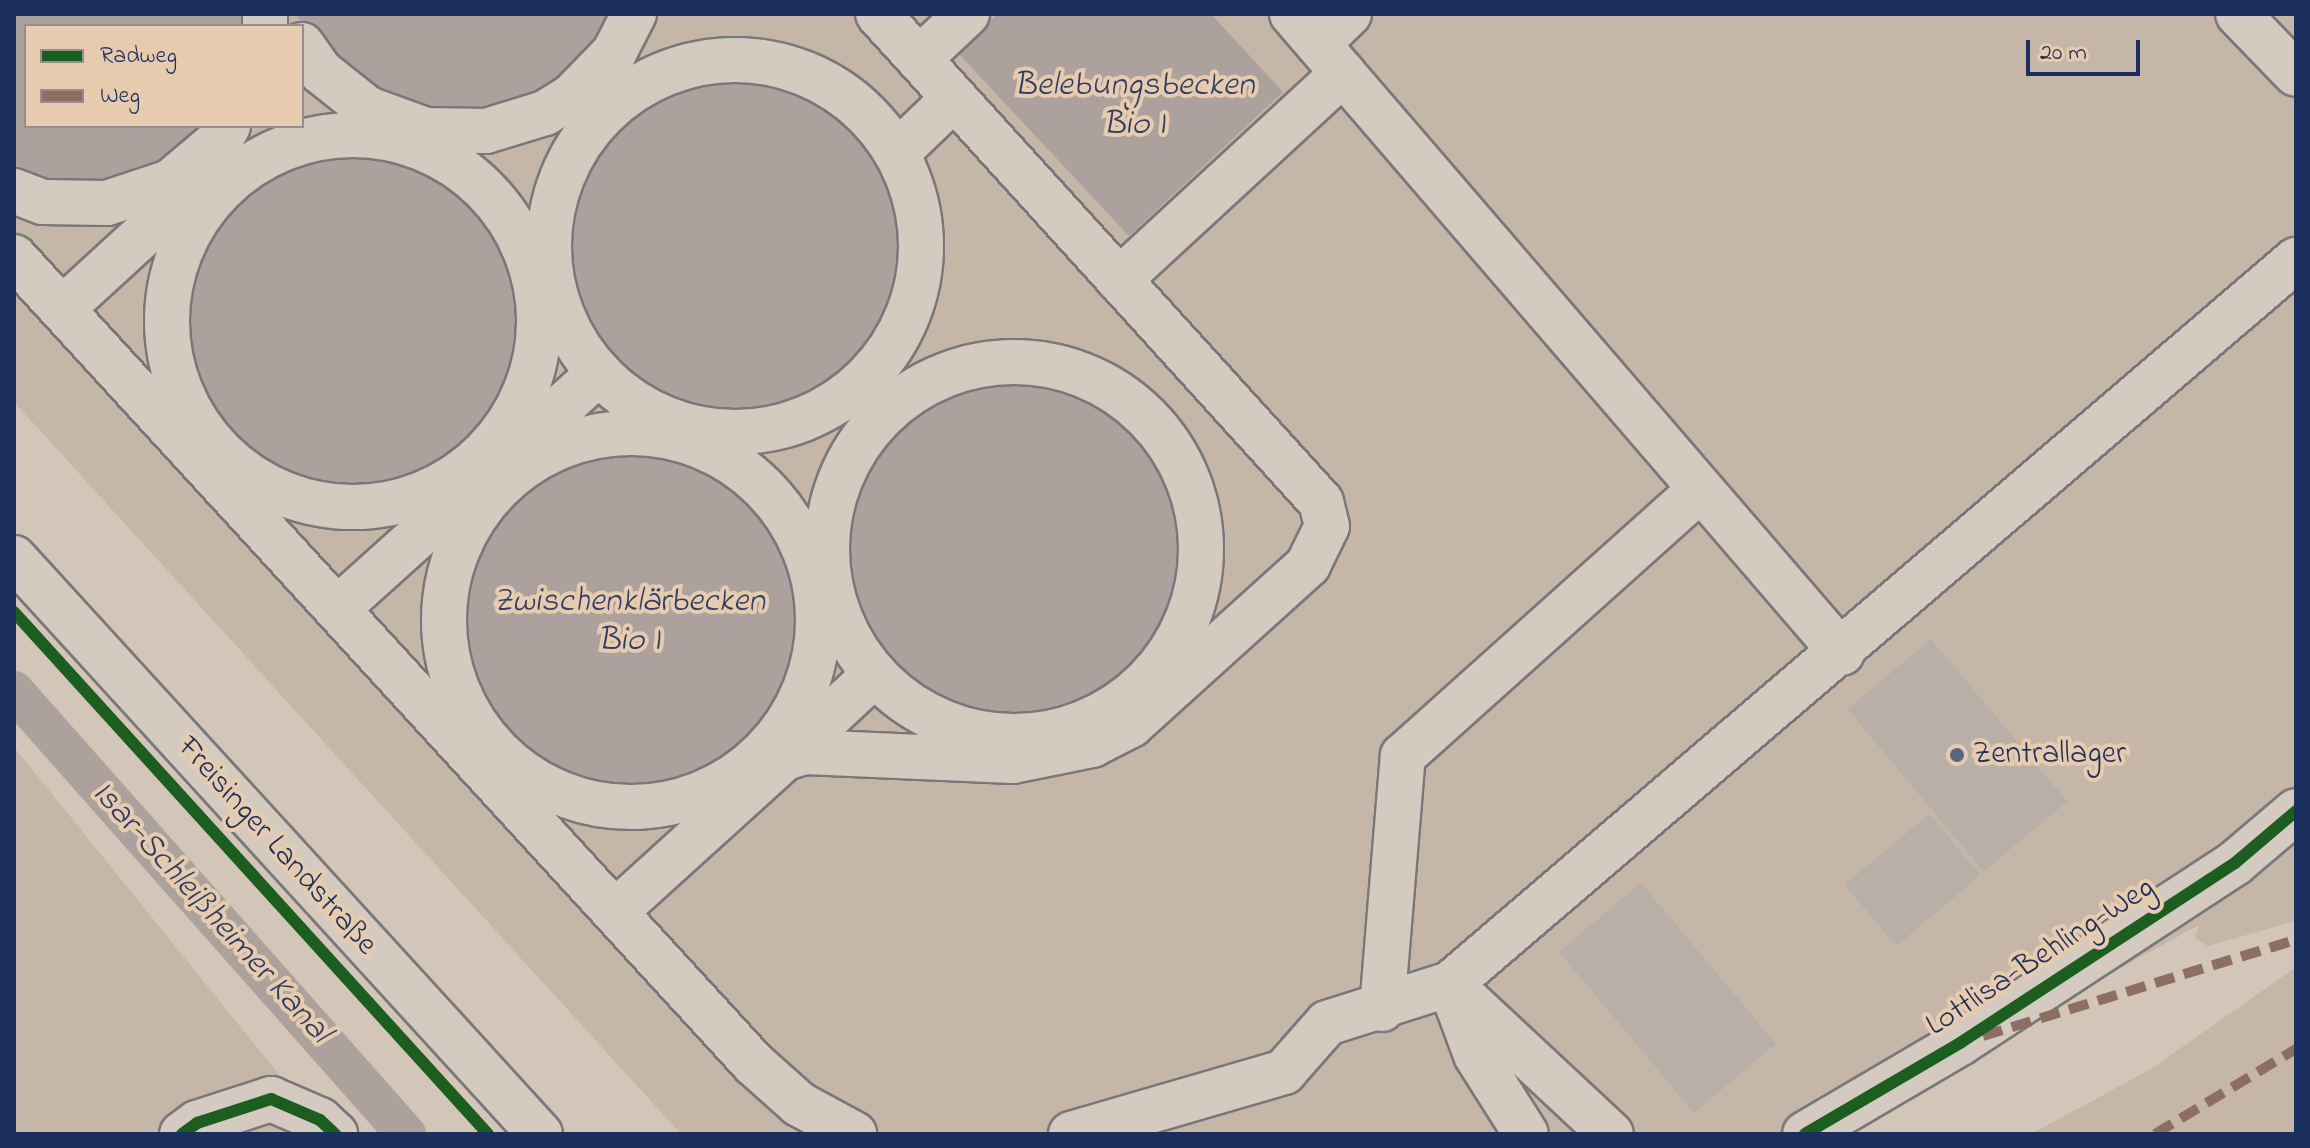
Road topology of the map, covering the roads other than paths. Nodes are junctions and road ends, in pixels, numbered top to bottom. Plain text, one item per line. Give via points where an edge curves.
1 (634, 14) edge
2 (878, 14) edge
3 (967, 14) edge
4 (1349, 14) edge
5 (2238, 14) edge
6 (1318, 44) edge
7 (919, 59) junction
8 (308, 68) edge
9 (2296, 74) edge
10 (598, 96) junction
11 (954, 98) junction
12 (227, 128) edge
13 (260, 128) edge
14 (408, 134) junction
15 (897, 153) junction
16 (211, 173) junction
17 (14, 191) edge
18 (14, 257) edge
19 (2296, 260) edge
20 (1119, 280) junction
21 (545, 286) junction
22 (62, 309) junction
23 (599, 373) junction
24 (1204, 373) junction
25 (885, 388) junction
26 (1153, 421) junction
27 (686, 435) junction
28 (206, 452) junction
29 (490, 473) junction
30 (1699, 490) junction
31 (14, 558) edge
32 (822, 582) junction
33 (337, 609) junction
34 (1191, 650) junction
35 (1842, 653) junction
36 (873, 676) junction
37 (490, 760) junction
38 (770, 764) junction
39 (2296, 811) edge
40 (616, 911) junction
41 (1450, 984) junction
42 (1382, 1009) junction
43 (182, 1134) edge
44 (335, 1134) edge
45 (540, 1134) edge
46 (854, 1134) edge
47 (1071, 1134) edge
48 (1526, 1134) edge
49 (1611, 1134) edge
50 (1805, 1134) edge

1 - 10 main road
2 - 7 main road
3 - 7 main road
4 - 6 main road
5 - 9 main road
6 - 20 main road
6 - 30 main road
7 - 11 main road
8 - 14 main road
10 - 14 main road via 516,125
10 - 15 main road via 696,62 760,59 820,78 869,114
10 - 21 main road via 589,127 558,183
11 - 15 main road
11 - 20 main road
12 - 16 main road
13 - 16 main road
14 - 16 main road via 314,136
14 - 21 main road via 487,189 522,238
15 - 25 main road via 921,222 919,283
16 - 17 main road via 107,203 43,202
16 - 22 main road
16 - 28 main road via 207,202 176,257 165,320 175,382
18 - 22 main road
19 - 35 main road
20 - 24 main road
21 - 23 main road via 588,363
21 - 29 main road via 536,357
22 - 28 main road
23 - 27 main road via 632,404
23 - 29 main road
24 - 26 main road
24 - 34 main road via 1321,502 1327,526 1308,565
25 - 26 main road via 1019,361 1082,373
25 - 27 main road via 859,387 807,419 748,434
25 - 32 main road via 833,495
26 - 34 main road via 1178,453 1200,512 1202,576
27 - 29 main road via 637,432 573,441
27 - 32 main road via 771,491 795,524
28 - 29 main road via 250,479 306,503 366,508
28 - 33 main road
29 - 33 main road
29 - 37 main road via 451,566 441,630 452,686
30 - 35 main road
30 - 42 main road via 1403,756
31 - 45 main road, Freisinger Landstraße
32 - 36 main road via 834,615
32 - 38 main road via 815,659
33 - 37 main road
34 - 36 main road via 1083,724 1023,737 966,730 910,708
34 - 38 main road via 1131,725 1092,745 1052,756 1013,761 805,752
35 - 41 main road
36 - 38 main road
37 - 38 main road via 583,801 641,808 701,795
37 - 40 main road
38 - 40 main road
39 - 50 main road, Lottlisa-Behling-Weg via 2235,863 1960,1043
40 - 46 main road via 753,1063 799,1104
41 - 42 main road
41 - 48 main road via 1476,1055
41 - 49 main road
42 - 47 main road via 1327,1023 1284,1072
43 - 44 main road via 197,1123 271,1099 320,1120

